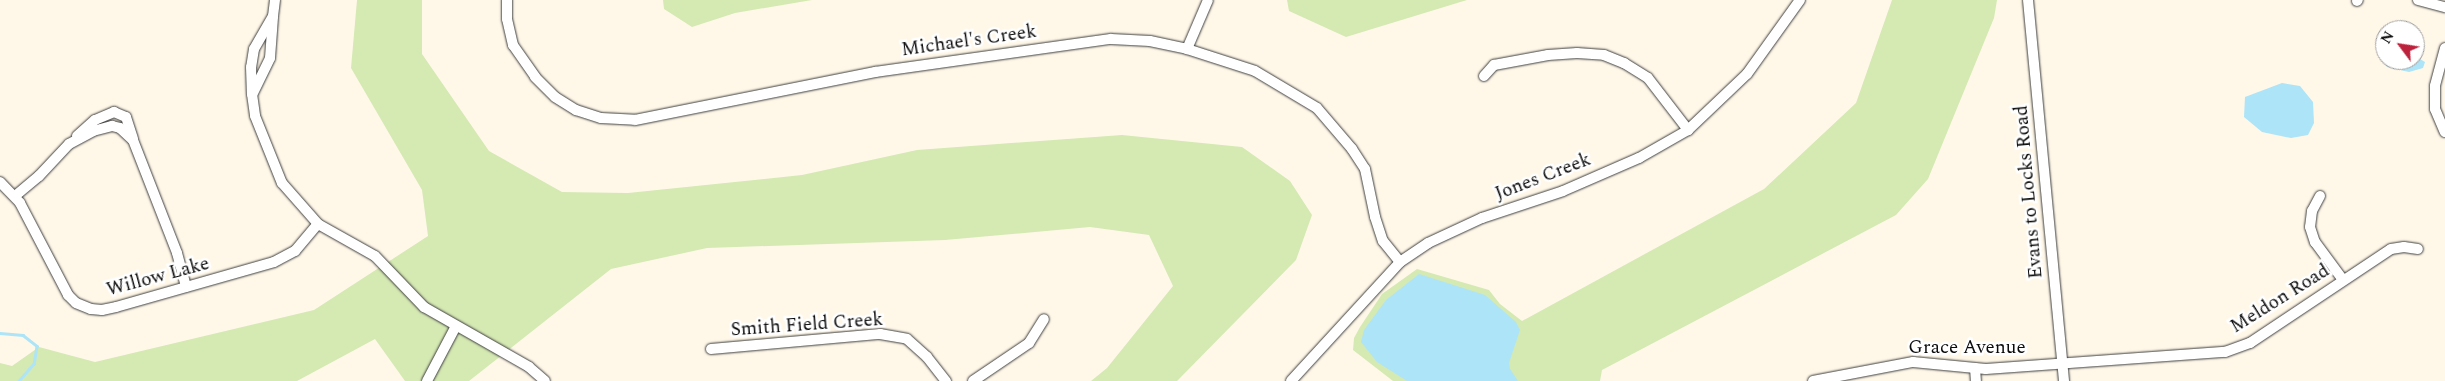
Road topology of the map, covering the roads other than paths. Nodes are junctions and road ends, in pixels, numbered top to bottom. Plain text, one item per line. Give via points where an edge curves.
1 (275, 0) edge
2 (506, 0) edge
3 (1208, 0) edge
4 (1800, 0) edge
5 (2028, 0) edge
6 (2418, 0) edge
7 (2445, 7) edge
8 (273, 16) junction
9 (2445, 48) edge
10 (1187, 49) junction
11 (1484, 76) dead end
12 (252, 94) junction
13 (1688, 130) junction
14 (2445, 132) edge
15 (133, 140) junction
16 (70, 144) junction
17 (0, 182) edge
18 (15, 196) junction
19 (2320, 196) dead end
20 (318, 224) junction
21 (2418, 249) dead end
22 (1400, 262) junction
23 (2343, 280) junction
24 (186, 286) junction
25 (1044, 319) dead end
26 (456, 326) junction
27 (711, 349) dead end
28 (2062, 363) junction
29 (1975, 368) junction
30 (1819, 380) edge
31 (426, 381) edge
32 (545, 381) edge
33 (946, 381) edge
34 (973, 381) edge
35 (1291, 381) edge
36 (1976, 381) edge
37 (2064, 381) edge

1 - 8 street
2 - 10 street, Michael's Creek via 513,45 534,77 555,97 576,110 601,118 635,120 875,72 1111,39 1150,41
3 - 10 street
4 - 13 street, Jones Creek via 1747,74
5 - 28 street, Evans to Locks Road
6 - 7 street
8 - 12 street via 270,58
8 - 12 street via 254,49
9 - 14 street via 2435,86 2435,110
10 - 22 street, Michael's Creek via 1255,71 1317,108 1365,169 1383,241
11 - 13 street via 1494,65 1548,55 1604,55 1648,78
12 - 20 street via 255,116 282,183
13 - 22 street, Jones Creek via 1639,158 1563,191 1482,218 1428,243
15 - 16 street via 120,128 112,126 92,130
15 - 16 street via 126,117 114,112 83,128
15 - 24 street via 177,253
16 - 18 street
17 - 18 street, Willow Lake
18 - 24 street, Willow Lake via 76,303 102,310
19 - 23 street via 2312,211 2310,227 2315,242
20 - 24 street, Willow Lake via 295,251 274,262
20 - 26 street via 376,256 424,307
21 - 23 street, Meldon Road via 2404,246 2391,249
22 - 35 street, Jones Creek
23 - 28 street, Meldon Road via 2250,343 2225,352
25 - 34 street via 1028,343
26 - 31 street
26 - 32 street via 529,366
27 - 33 street, Smith Field Creek via 880,334 907,339 928,357
28 - 29 street, Grace Avenue
28 - 37 street, Evans to Locks Road
29 - 30 street, Grace Avenue via 1913,362
29 - 36 street

